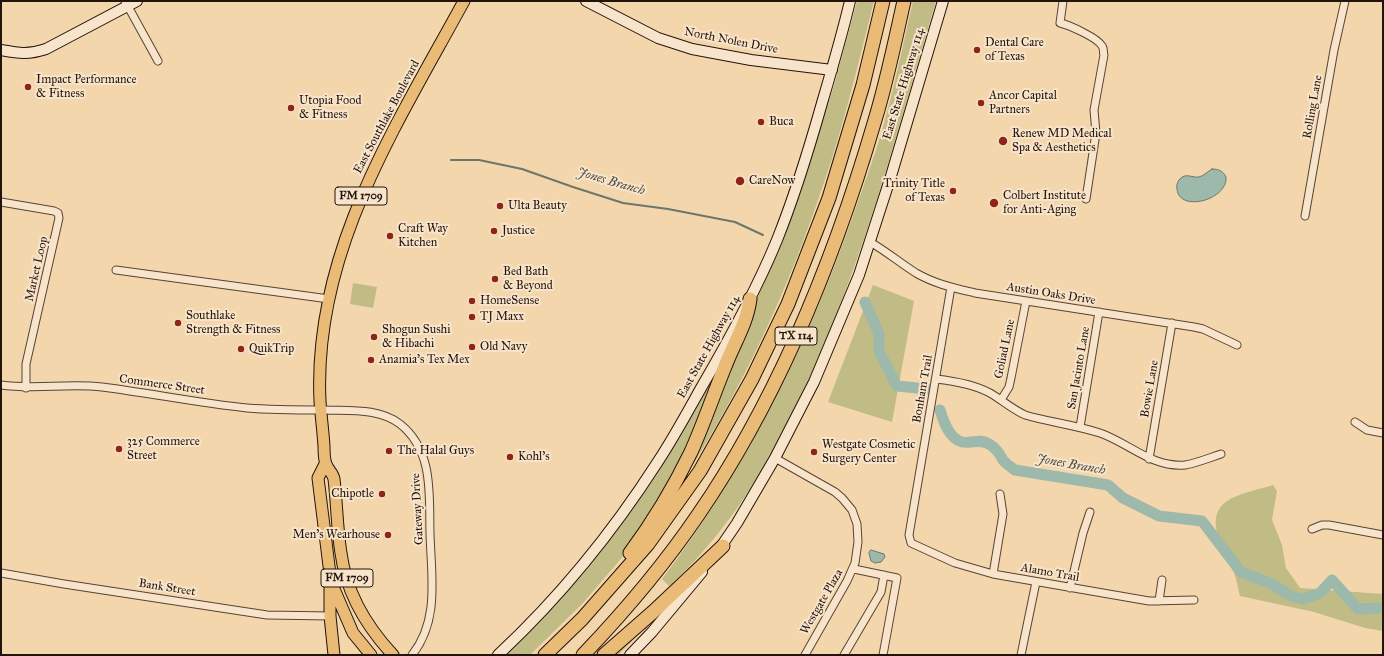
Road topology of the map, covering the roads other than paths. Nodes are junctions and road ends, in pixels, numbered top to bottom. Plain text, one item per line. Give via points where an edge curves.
1 (137, 1) edge
2 (464, 1) edge
3 (586, 1) edge
4 (850, 1) edge
5 (883, 1) edge
6 (904, 1) edge
7 (943, 1) edge
8 (1063, 1) edge
9 (1345, 1) edge
10 (126, 4) edge
11 (1, 50) edge
12 (158, 61) dead end
13 (832, 70) junction
14 (1086, 199) dead end
15 (1, 202) edge
16 (1305, 216) dead end
17 (870, 242) junction
18 (116, 270) dead end
19 (951, 287) junction
20 (329, 299) junction
21 (750, 300) junction
22 (1026, 301) junction
23 (1099, 312) junction
24 (1172, 324) junction
25 (1237, 345) dead end
26 (936, 379) junction
27 (1, 385) edge
28 (26, 388) junction
29 (1001, 400) junction
30 (321, 410) junction
31 (1356, 422) dead end
32 (1080, 427) junction
33 (1383, 433) edge
34 (1220, 454) dead end
35 (776, 458) junction
36 (1149, 459) junction
37 (325, 464) junction
38 (1000, 494) dead end
39 (1090, 512) dead end
40 (1312, 529) dead end
41 (1383, 534) edge
42 (910, 541) joint
43 (723, 546) junction
44 (854, 569) junction
45 (1, 573) edge
46 (993, 574) junction
47 (884, 575) junction
48 (1162, 580) dead end
49 (331, 582) junction
50 (1036, 582) junction
51 (1070, 588) junction
52 (1194, 600) dead end
53 (1159, 601) junction
54 (330, 616) junction
55 (353, 633) junction
56 (549, 651) edge
57 (334, 655) edge
58 (371, 655) edge
59 (393, 655) edge
60 (412, 655) edge
61 (498, 655) edge
62 (583, 655) edge
63 (604, 655) edge
64 (630, 655) edge
65 (805, 655) edge
66 (844, 655) edge
67 (883, 655) edge
68 (1021, 655) edge

1 - 10 main road
2 - 20 main road, East Southlake Boulevard / FM 1709 via 380,155 364,190 349,225
3 - 13 main road, North Nolen Drive via 658,38 692,49 751,60
4 - 13 main road, East State Highway 114
5 - 56 highway, TX 114 via 863,85 829,198 788,304 752,379 700,471 648,544 582,619
6 - 62 highway, TX 114 via 875,119 843,221 781,369 754,422 698,515 647,583
7 - 17 main road, East State Highway 114
8 - 14 street via 1060,23 1098,40 1103,46 1104,55 1094,110 1096,133
9 - 16 street, Rolling Lane
10 - 11 main road via 46,49 25,54
10 - 12 street
13 - 21 main road, East State Highway 114 via 796,190
15 - 28 street, Market Loop via 54,211 58,213 59,218 26,364
17 - 19 street, Austin Oaks Drive via 916,273
17 - 35 main road, East State Highway 114 via 859,276 814,382
18 - 20 street
19 - 22 street, Austin Oaks Drive
19 - 26 street, Bonham Trail
20 - 30 main road, East Southlake Boulevard / FM 1709 via 321,363
21 - 56 highway via 748,314 726,362 703,424 675,482 644,534 615,572 558,635
21 - 61 main road, East State Highway 114 via 657,464 624,511 571,580
22 - 23 street, Austin Oaks Drive
22 - 29 street, Goliad Lane via 1009,387
23 - 24 street, Austin Oaks Drive
23 - 32 street, San Jacinto Lane
24 - 25 street, Austin Oaks Drive via 1203,329
24 - 36 street, Bowie Lane
26 - 29 street via 977,387
26 - 42 street, Bonham Trail
27 - 28 street, Commerce Street
28 - 30 street, Commerce Street via 65,385 101,387 248,408
29 - 32 street via 1025,415
30 - 37 main road, East Southlake Boulevard / FM 1709
30 - 60 street, Gateway Drive via 359,410 391,419 408,432 424,457 429,490 431,609 423,640
31 - 33 street via 1367,430
32 - 36 street via 1102,434
34 - 36 street via 1184,465
35 - 43 main road, East State Highway 114
35 - 44 street, Westgate Plaza via 836,492 852,510 858,533
37 - 49 main road, East Southlake Boulevard / FM 1709 via 318,478
37 - 59 main road, East Southlake Boulevard / FM 1709 via 333,477 341,555 352,592 366,620
38 - 46 street via 1003,514
39 - 51 street
40 - 41 street via 1329,525
42 - 46 street, Alamo Trail via 921,549 955,563
43 - 63 highway
43 - 64 main road, East State Highway 114 via 681,599
44 - 47 street
44 - 65 street, Westgate Plaza
45 - 54 street, Bank Street via 267,615
46 - 50 street, Alamo Trail
47 - 66 street via 881,592
47 - 67 street via 897,578
48 - 53 street
49 - 54 main road
49 - 55 main road, East Southlake Boulevard / FM 1709
50 - 51 street, Alamo Trail
50 - 68 street
51 - 53 street, Alamo Trail
52 - 53 street, Alamo Trail
54 - 55 main road via 345,624
54 - 57 main road
55 - 58 main road, East Southlake Boulevard / FM 1709

